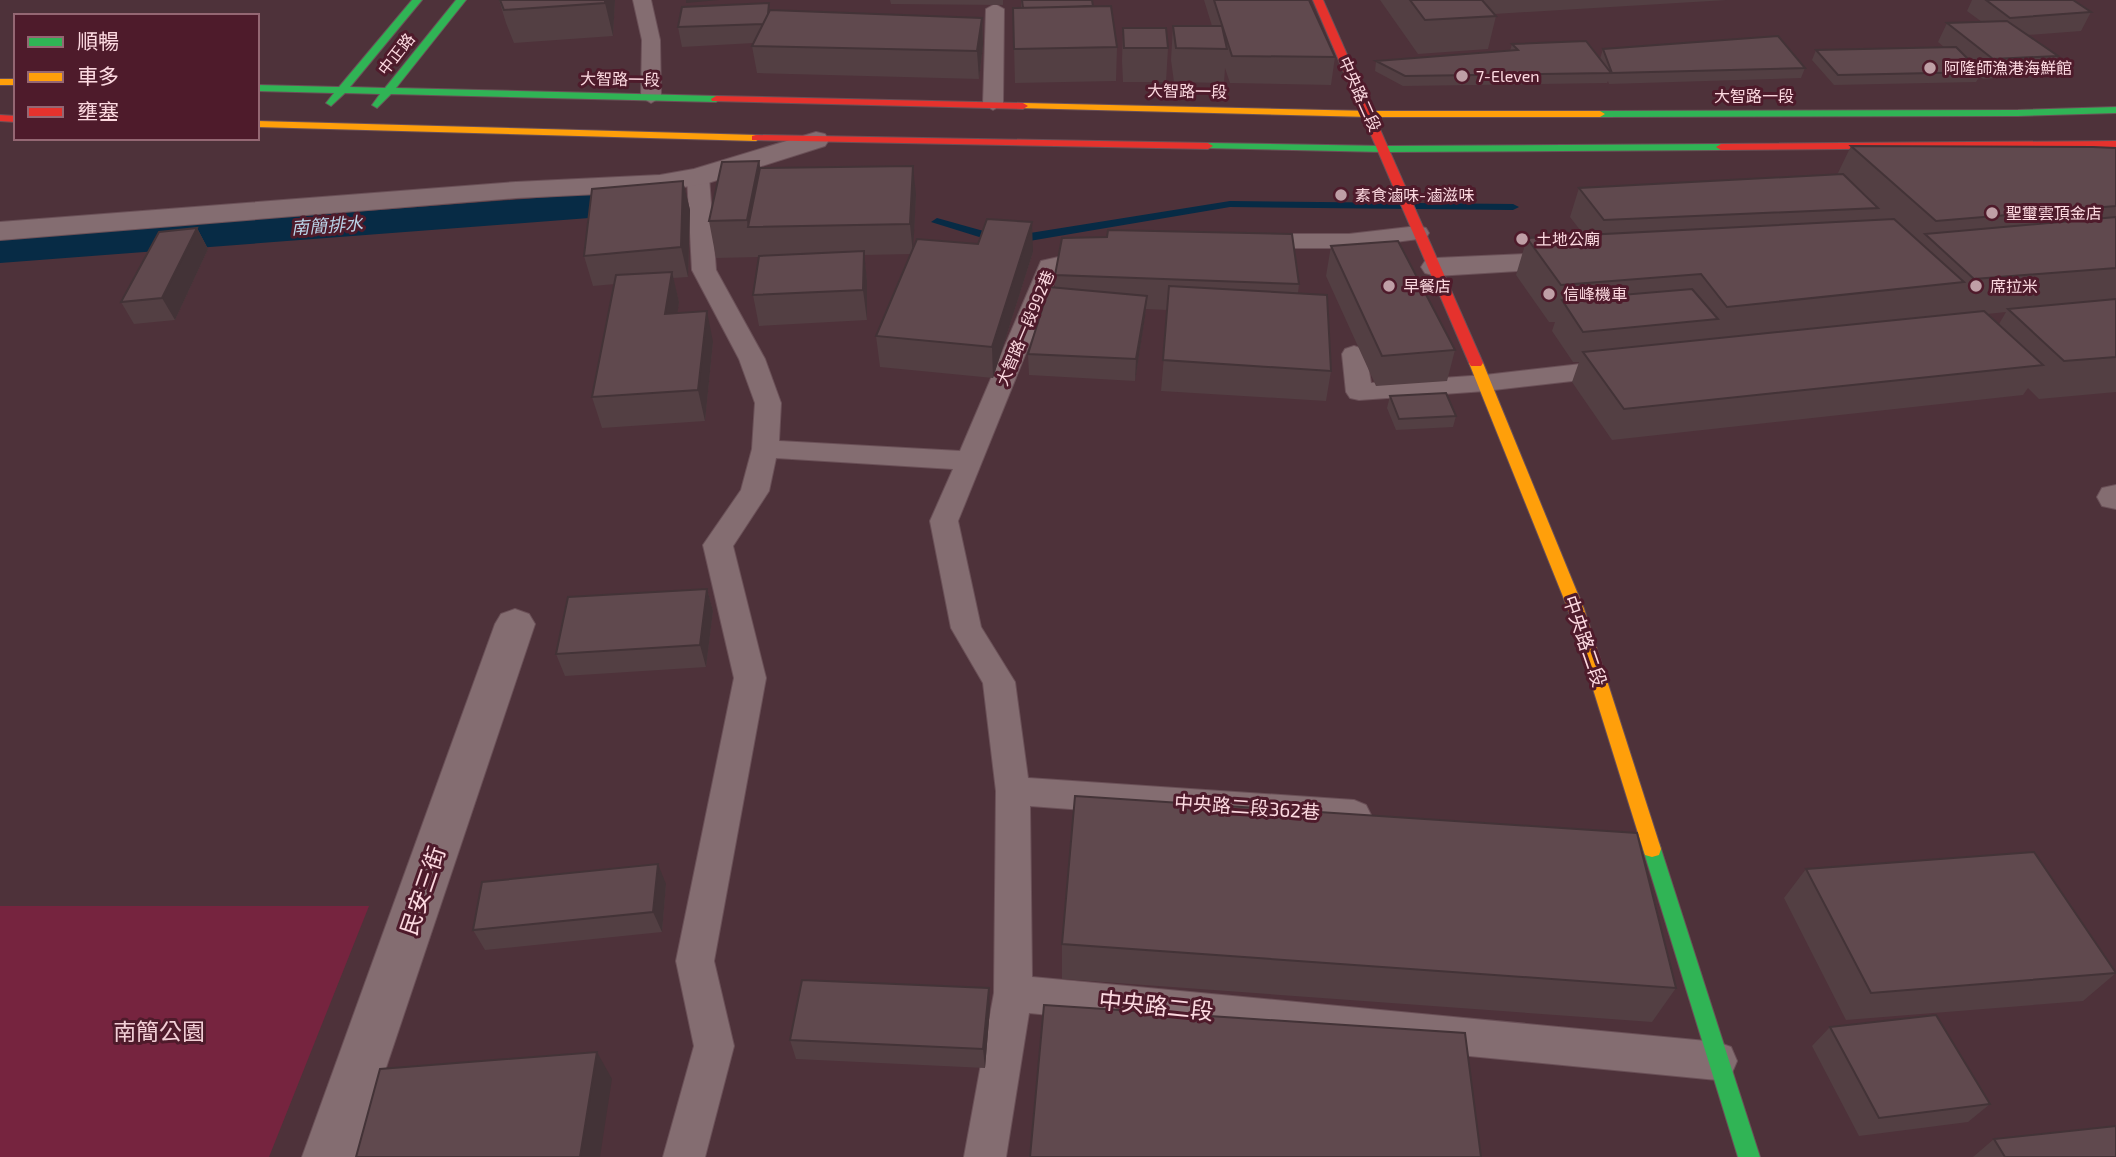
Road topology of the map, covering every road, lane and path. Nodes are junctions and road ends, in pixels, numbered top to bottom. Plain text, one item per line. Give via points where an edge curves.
1 (417, 0) edge
2 (461, 0) edge
3 (642, 0) edge
4 (1318, 0) edge
5 (995, 9) dead end
6 (259, 88) edge
7 (342, 90) junction
8 (388, 93) junction
9 (2091, 95) dead end
10 (651, 97) junction
11 (993, 104) junction
12 (2116, 110) edge
13 (2018, 113) junction
14 (1370, 114) junction
15 (259, 124) edge
16 (311, 125) junction
17 (356, 127) junction
18 (816, 140) junction
19 (2116, 144) edge
20 (2061, 145) junction
21 (1384, 149) junction
22 (2116, 157) edge
23 (698, 177) junction
24 (0, 231) edge
25 (1418, 233) junction
26 (1224, 241) edge
27 (1116, 252) edge
28 (1601, 259) edge
29 (1436, 267) junction
30 (1354, 354) dead end
31 (1634, 366) edge
32 (1485, 383) junction
33 (765, 449) junction
34 (970, 461) junction
35 (515, 624) dead end
36 (1013, 791) junction
37 (1386, 817) edge
38 (1013, 993) junction
39 (1717, 1061) junction
40 (330, 1157) edge
41 (684, 1157) edge
42 (985, 1157) edge
43 (1749, 1157) edge

1 - 7 street, 中正路
2 - 8 street, 中正路
3 - 10 lane via 650,40
4 - 14 street, 中央路二段
5 - 11 lane
6 - 7 street, 大智路一段
7 - 8 street, 大智路一段
7 - 16 street, 中正路
8 - 10 street, 大智路一段
8 - 17 street, 中正路
9 - 13 street
10 - 11 street, 大智路一段
11 - 14 street, 大智路一段
12 - 13 street, 大智路一段
13 - 14 street, 大智路一段
14 - 21 street, 中央路二段
15 - 16 street
16 - 17 street
17 - 18 street
18 - 21 street
18 - 23 street
19 - 20 street
20 - 21 street
20 - 22 street
21 - 25 street, 中央路二段
23 - 24 street
23 - 33 lane via 704,270 752,359 768,403
25 - 26 lane via 1349,241
25 - 29 street, 中央路二段
27 - 34 lane, 大智路一段992巷 via 1049,265
28 - 29 street
29 - 32 street, 中央路二段
30 - 32 lane via 1359,392
31 - 32 lane
32 - 39 street, 中央路二段 via 1576,609 1634,834
33 - 34 lane
33 - 41 lane via 755,491 718,545 750,678 695,961 714,1046
34 - 36 lane via 944,521 966,628 999,682
35 - 40 street, 民安三街
36 - 37 lane, 中央路二段362巷
36 - 38 lane
38 - 39 lane, 中央路二段
38 - 42 lane
39 - 43 street, 中央路二段

